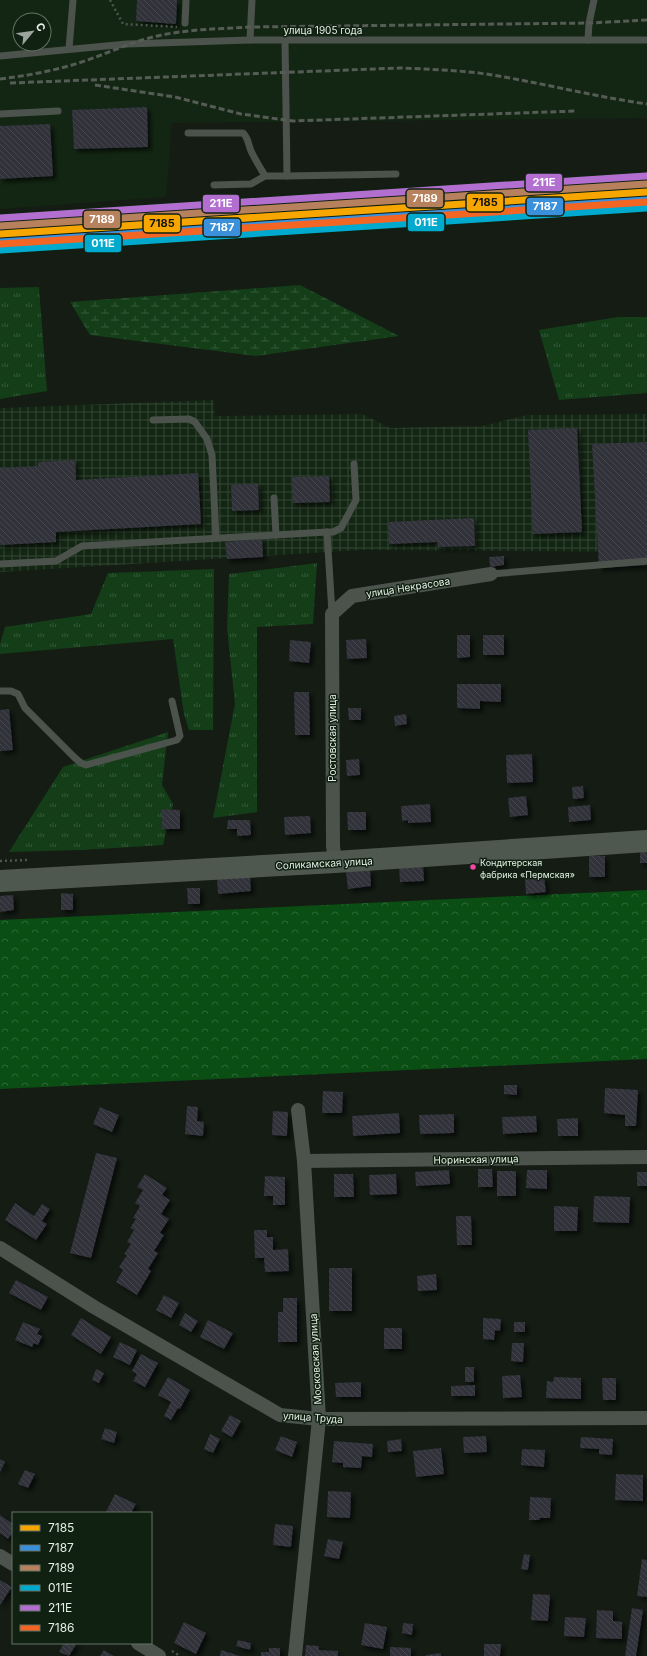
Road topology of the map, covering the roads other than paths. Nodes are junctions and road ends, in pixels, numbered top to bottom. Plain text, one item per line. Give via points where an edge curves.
1 (73, 0) edge
2 (186, 0) edge
3 (252, 0) edge
4 (594, 0) edge
5 (185, 23) road end
6 (250, 40) junction
7 (285, 40) junction
8 (588, 40) junction
9 (647, 40) edge
10 (69, 49) junction
11 (0, 56) edge
12 (58, 111) dead end
13 (0, 114) edge
14 (188, 133) dead end
15 (396, 174) dead end
16 (265, 176) junction
17 (287, 176) junction
18 (214, 185) dead end
19 (153, 420) dead end
20 (354, 464) dead end
21 (274, 498) dead end
22 (327, 532) junction
23 (276, 535) junction
24 (216, 538) junction
25 (647, 561) edge
26 (0, 564) edge
27 (490, 574) joint
28 (332, 614) junction
29 (0, 691) edge
30 (172, 701) dead end
31 (647, 841) edge
32 (335, 862) junction
33 (0, 881) edge
34 (298, 1110) dead end
35 (647, 1157) edge
36 (304, 1161) junction
37 (0, 1248) edge
38 (647, 1418) edge
39 (318, 1419) junction
40 (0, 1556) edge
41 (12, 1563) edge
42 (140, 1644) edge
43 (159, 1656) edge
44 (295, 1656) edge

1 - 10 lane
2 - 5 lane
3 - 6 lane
4 - 8 lane via 588,23
6 - 7 lane, улица 1905 года
6 - 10 lane, улица 1905 года via 127,44
7 - 8 lane, улица 1905 года
7 - 17 lane
8 - 9 lane, улица 1905 года
10 - 11 lane, улица 1905 года
12 - 13 lane
14 - 16 lane via 244,133
15 - 17 lane
16 - 17 lane
16 - 18 lane via 251,184
19 - 24 lane via 189,419 195,422 207,439 212,455
20 - 22 lane via 356,500 341,528
21 - 23 lane
22 - 23 lane
22 - 28 lane
23 - 24 lane
24 - 26 lane via 82,546 56,561
25 - 27 lane
27 - 28 street, улица Некрасова via 352,596
28 - 32 street, Ростовская улица
29 - 30 lane via 18,694 25,708 75,758 86,765 177,740 180,730
31 - 32 main road, Соликамская улица
32 - 33 main road, Соликамская улица
34 - 36 street, Московская улица
35 - 36 street, Норинская улица
36 - 39 street, Московская улица
37 - 39 street, улица Труда via 101,1311 280,1415
38 - 39 street, улица Труда
39 - 44 street, Московская улица
40 - 41 street
42 - 43 street

